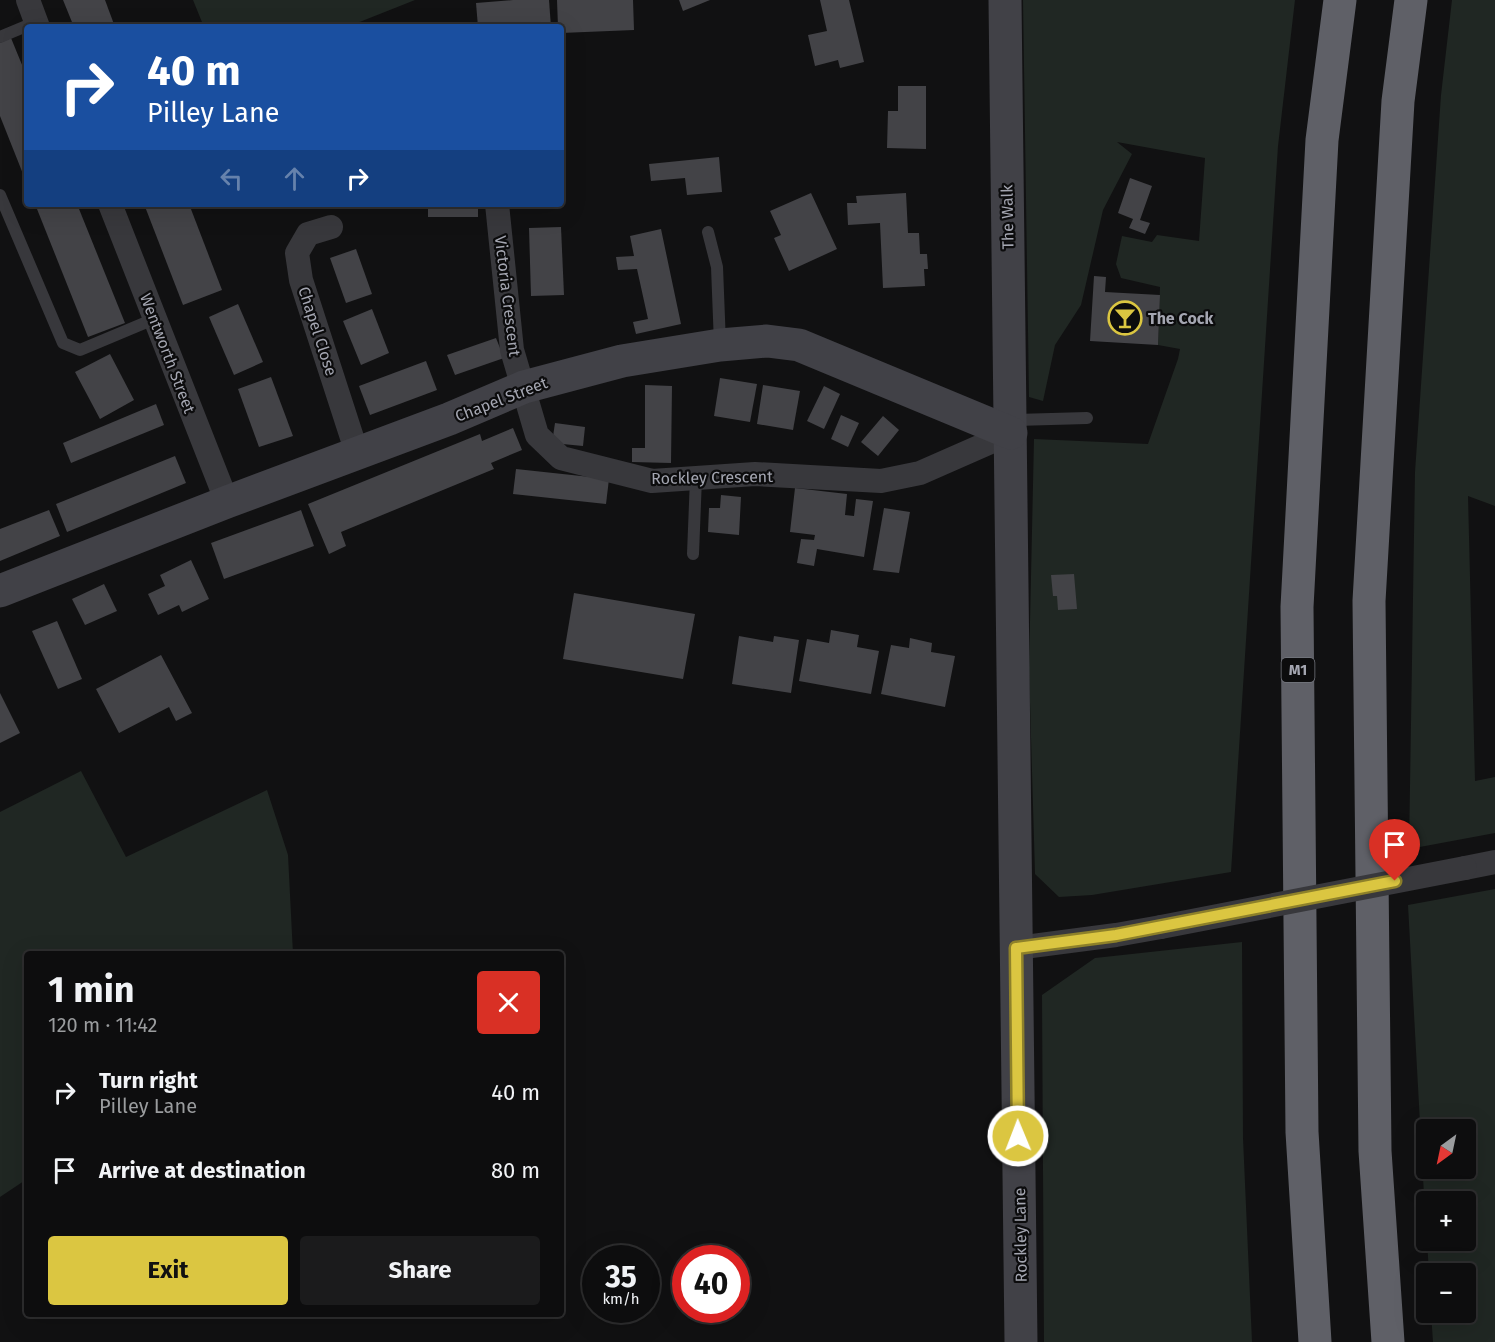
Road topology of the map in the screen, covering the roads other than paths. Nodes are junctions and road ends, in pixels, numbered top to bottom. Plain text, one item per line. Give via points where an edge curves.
1 (1005, 0) edge
2 (1340, 0) edge
3 (1411, 0) edge
4 (34, 16) edge
5 (0, 37) edge
6 (0, 195) edge
7 (111, 207) edge
8 (497, 207) edge
9 (331, 227) dead end
10 (708, 232) dead end
11 (154, 319) junction
12 (720, 345) junction
13 (524, 387) junction
14 (1087, 418) dead end
15 (1011, 427) junction
16 (357, 453) junction
17 (696, 478) junction
18 (227, 502) junction
19 (693, 554) dead end
20 (0, 591) edge
21 (1495, 862) edge
22 (1016, 948) junction
23 (1022, 1342) edge
24 (1315, 1342) edge
25 (1388, 1342) edge

1 - 15 street, The Walk
2 - 24 highway, M1 via 1322,140 1297,607 1302,1132
3 - 25 highway via 1398,101 1370,601 1375,1151
4 - 5 lane
6 - 11 lane via 63,343 80,350
7 - 11 street, Wentworth Street
8 - 13 street, Victoria Crescent via 512,350
9 - 16 street, Chapel Close via 308,234 297,253 301,280
10 - 12 lane via 717,267
11 - 18 street, Wentworth Street
12 - 13 street, Chapel Street via 622,361
12 - 15 street, Chapel Street via 767,341 799,345
13 - 16 street, Chapel Street
13 - 17 street, Rockley Crescent via 537,435 561,458 652,481
14 - 15 lane
15 - 17 street, Rockley Crescent via 920,473 881,481 755,474
15 - 22 street, The Walk
16 - 18 street, Chapel Street
17 - 19 lane
18 - 20 street, Chapel Street
21 - 22 street, bridge via 1161,927
22 - 23 street, Rockley Lane

